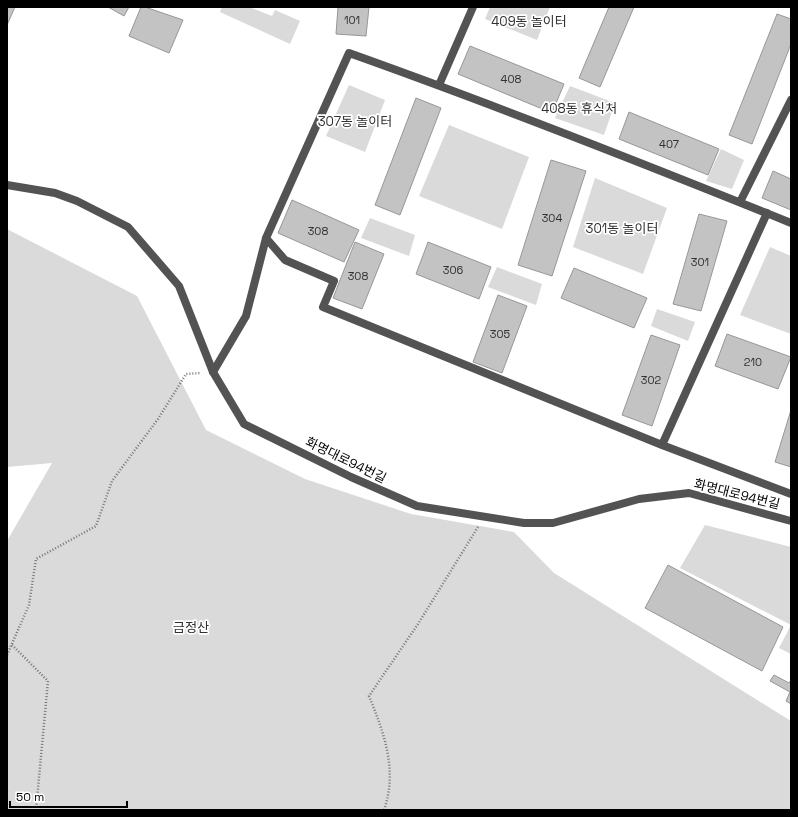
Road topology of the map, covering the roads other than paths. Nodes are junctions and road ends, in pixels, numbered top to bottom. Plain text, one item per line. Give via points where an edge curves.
1 (473, 7) edge
2 (439, 85) junction
3 (791, 100) edge
4 (7, 185) edge
5 (740, 202) junction
6 (767, 213) junction
7 (791, 223) edge
8 (266, 238) junction
9 (213, 372) junction
10 (662, 445) junction
11 (791, 494) edge
12 (791, 521) edge

1 - 2 street
2 - 5 street
2 - 8 street via 349,53
3 - 5 street
4 - 9 street, 화명대로94번길 via 55,193 77,201 128,227 179,286
5 - 6 street
6 - 7 street
6 - 10 street
8 - 9 street via 246,316
8 - 10 street via 285,260 334,281 323,307
9 - 12 street, 화명대로94번길 via 244,424 351,477 417,506 524,523 553,523 639,499 689,493
10 - 11 street

